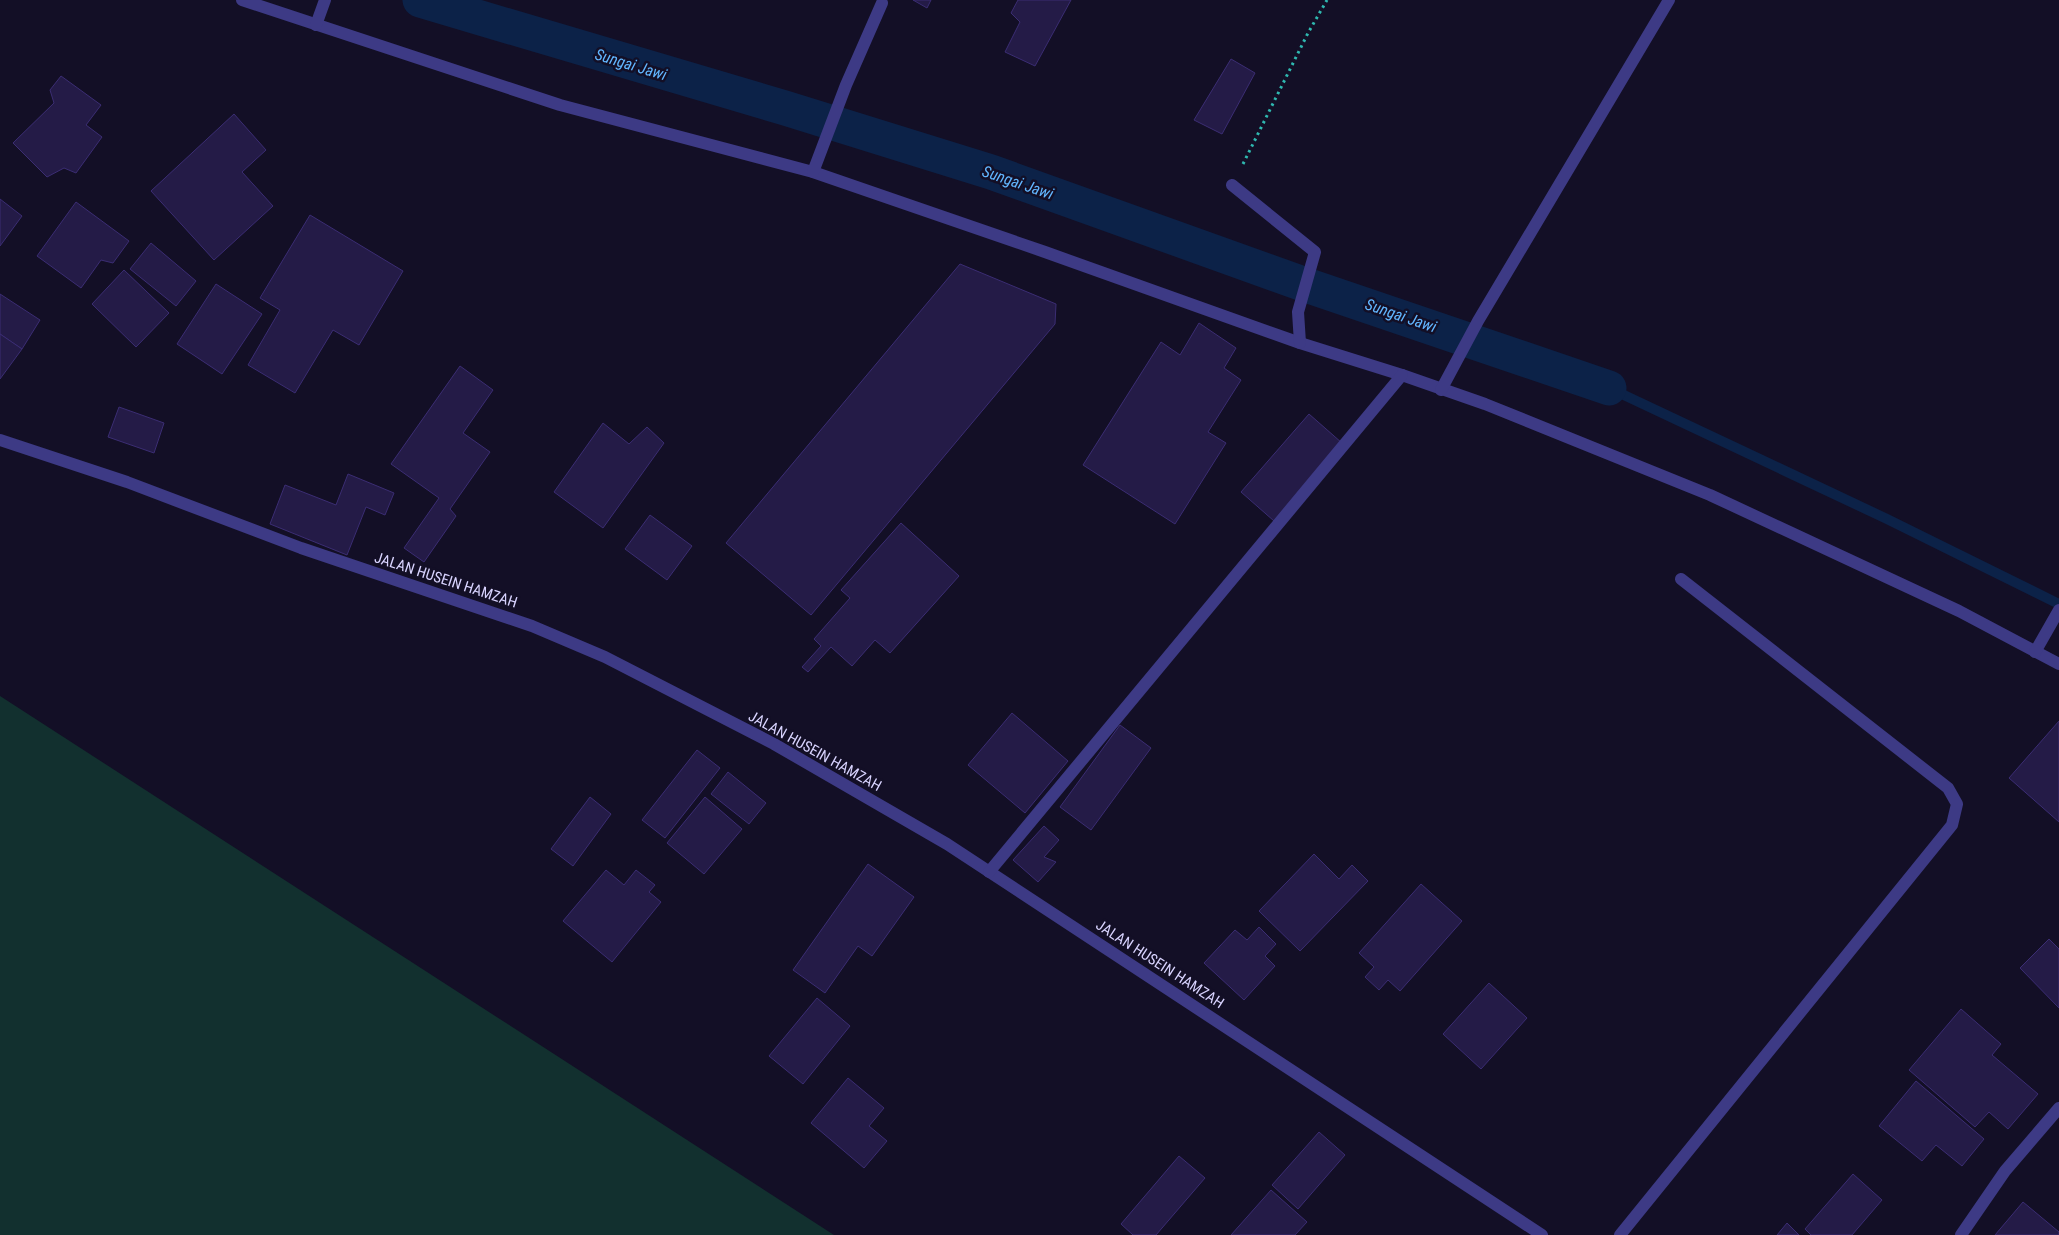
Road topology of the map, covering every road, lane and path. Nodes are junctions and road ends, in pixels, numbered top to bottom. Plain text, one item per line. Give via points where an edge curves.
1 (242, 0) edge
2 (1327, 0) edge
3 (1669, 0) edge
4 (324, 1) edge
5 (882, 3) dead end
6 (316, 25) junction
7 (812, 172) junction
8 (1232, 185) joint
9 (1300, 343) junction
10 (1402, 375) junction
11 (1441, 390) junction
12 (0, 440) edge
13 (1681, 579) dead end
14 (2059, 610) edge
15 (2035, 652) junction
16 (2059, 664) edge
17 (989, 872) junction
18 (2059, 1108) edge
19 (1542, 1235) edge
20 (1620, 1235) edge
21 (1961, 1235) edge

1 - 6 street
2 - 8 path
3 - 11 street via 1478,321
4 - 6 street
5 - 7 street
6 - 7 street via 560,105
7 - 9 street
8 - 9 street via 1315,252 1298,312
9 - 10 street
10 - 11 street
10 - 17 street
11 - 15 street via 1485,404 1710,495 1959,611
12 - 17 street, JALAN HUSEIN HAMZAH via 127,482 301,548 532,626 605,657 774,744 947,844
13 - 20 street via 1948,788 1957,804 1952,825
14 - 15 street
15 - 16 street
17 - 19 street, JALAN HUSEIN HAMZAH
18 - 21 street via 2005,1171

